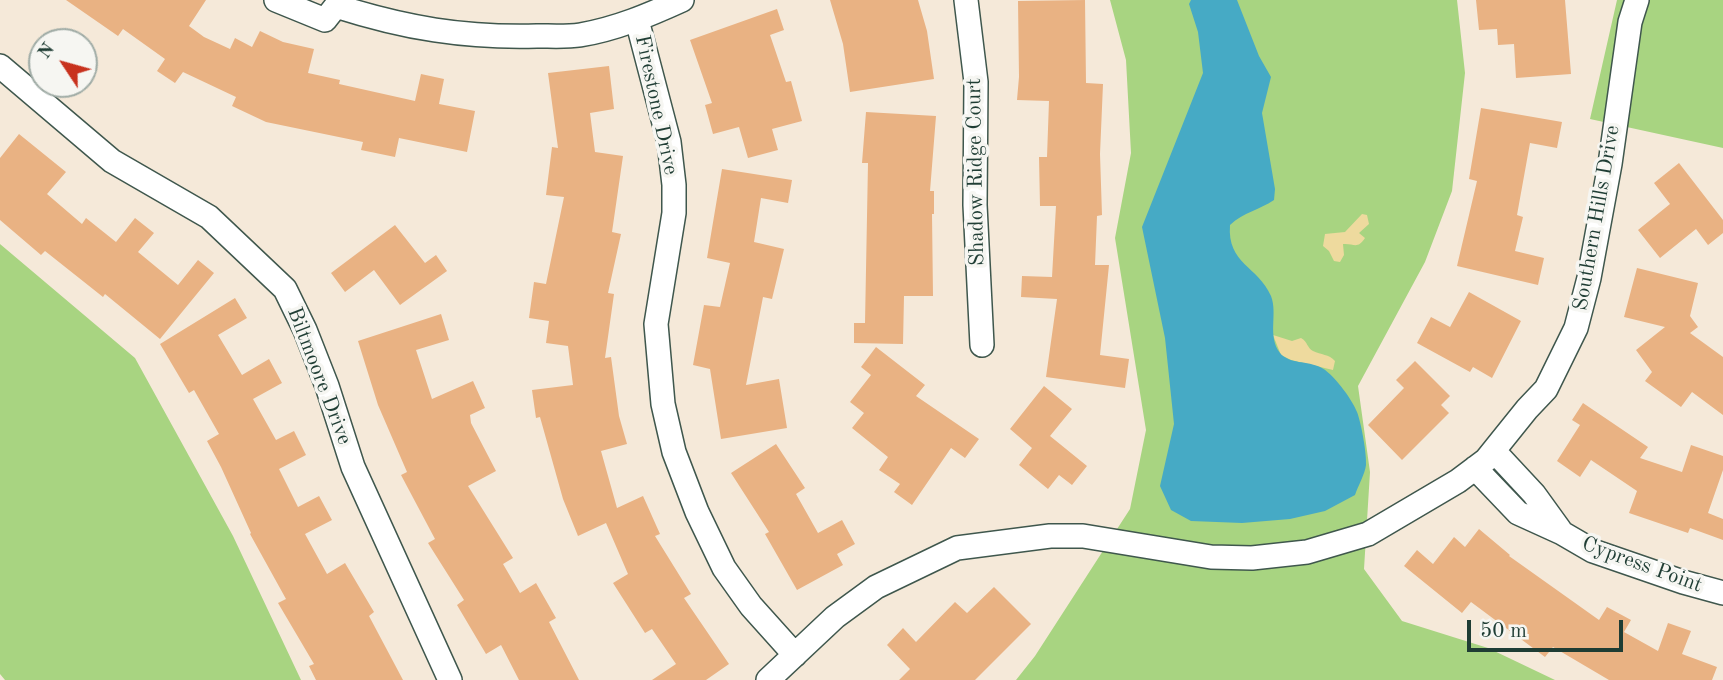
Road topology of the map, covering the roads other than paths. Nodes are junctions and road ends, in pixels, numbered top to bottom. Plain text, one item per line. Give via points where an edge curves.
1 (276, 0) edge
2 (682, 0) edge
3 (966, 0) edge
4 (1637, 0) edge
5 (637, 20) junction
6 (0, 66) edge
7 (982, 345) dead end
8 (1494, 451) junction
9 (1475, 468) junction
10 (1562, 533) junction
11 (1723, 593) edge
12 (795, 655) junction
13 (450, 680) edge
14 (768, 680) edge

1 - 5 street via 325,20 336,6 438,32 503,37 579,35
2 - 5 street
3 - 7 street, Shadow Ridge Court via 976,82 975,205
4 - 8 street, Southern Hills Drive via 1589,278 1576,328 1546,389
5 - 12 street, Firestone Drive via 669,142 674,185 674,213 656,324 663,404 674,452 724,568
6 - 13 street, Biltmoore Drive via 112,161 209,218 285,289 327,386 353,467
8 - 9 street, Southern Hills Drive
8 - 10 street, Cypress Point
9 - 10 street, Cypress Point via 1518,513
9 - 12 street, Southern Hills Drive via 1368,534 1307,552 1211,557 1083,536 957,548 876,587
10 - 11 street, Cypress Point via 1592,551
12 - 14 street, Southern Hills Drive

